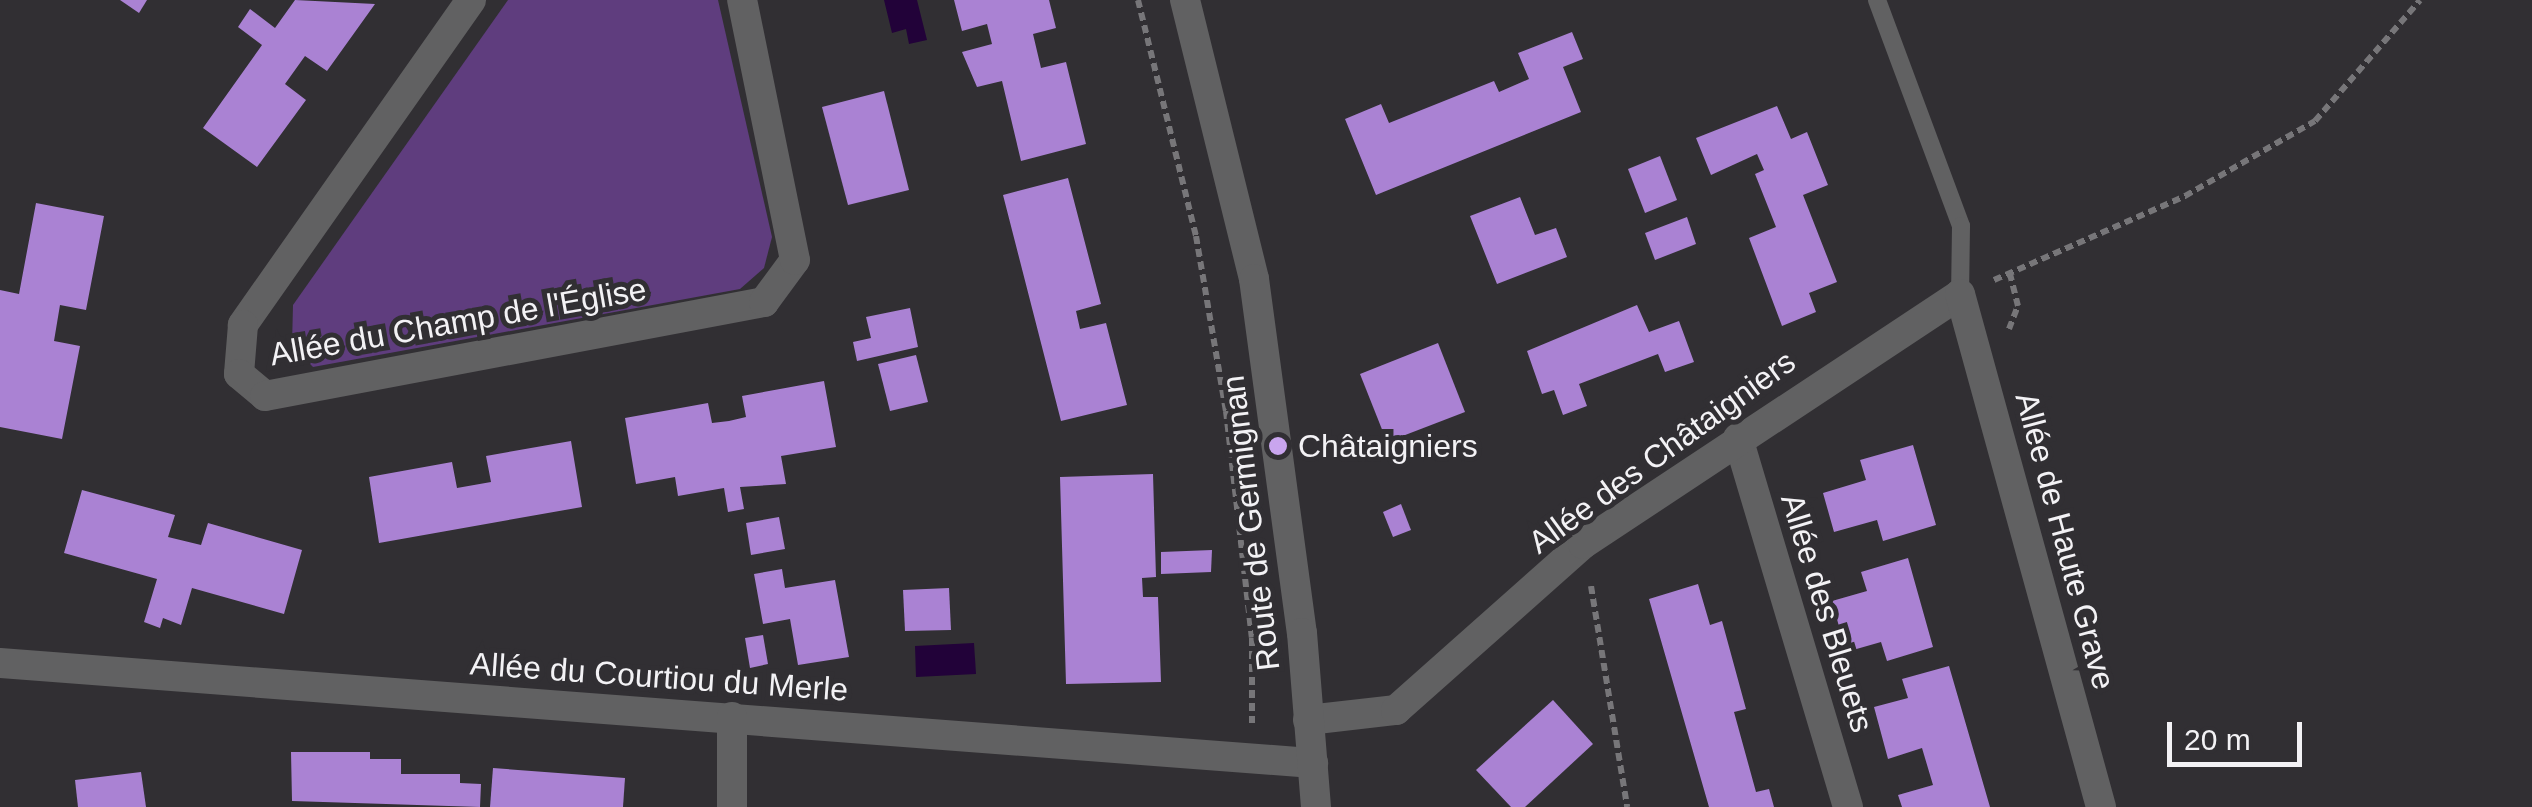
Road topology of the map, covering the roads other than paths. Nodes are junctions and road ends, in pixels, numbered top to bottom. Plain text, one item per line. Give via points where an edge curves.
1 (472, 0) edge
2 (742, 0) edge
3 (1185, 0) edge
4 (1877, 0) edge
5 (1960, 294) junction
6 (1738, 438) junction
7 (0, 663) edge
8 (732, 717) junction
9 (1308, 720) junction
10 (1313, 763) junction
11 (732, 807) edge
12 (1316, 807) edge
13 (1848, 807) edge
14 (2102, 807) edge

1 - 2 street, Allée du Champ de l'Église via 243,325 240,374 265,396 764,302 795,260
3 - 9 street, Route de Germignan via 1254,279
4 - 5 lane via 1961,226
5 - 6 street, Allée des Châtaigniers
5 - 14 street, Allée de Haute Grave
6 - 9 street, Allée des Châtaigniers via 1584,544 1396,710
6 - 13 street, Allée des Bleuets
7 - 8 street, Allée du Courtiou du Merle
8 - 10 street, Allée du Courtiou du Merle
8 - 11 street
9 - 10 street, Route de Germignan
10 - 12 street, Route de Germignan

